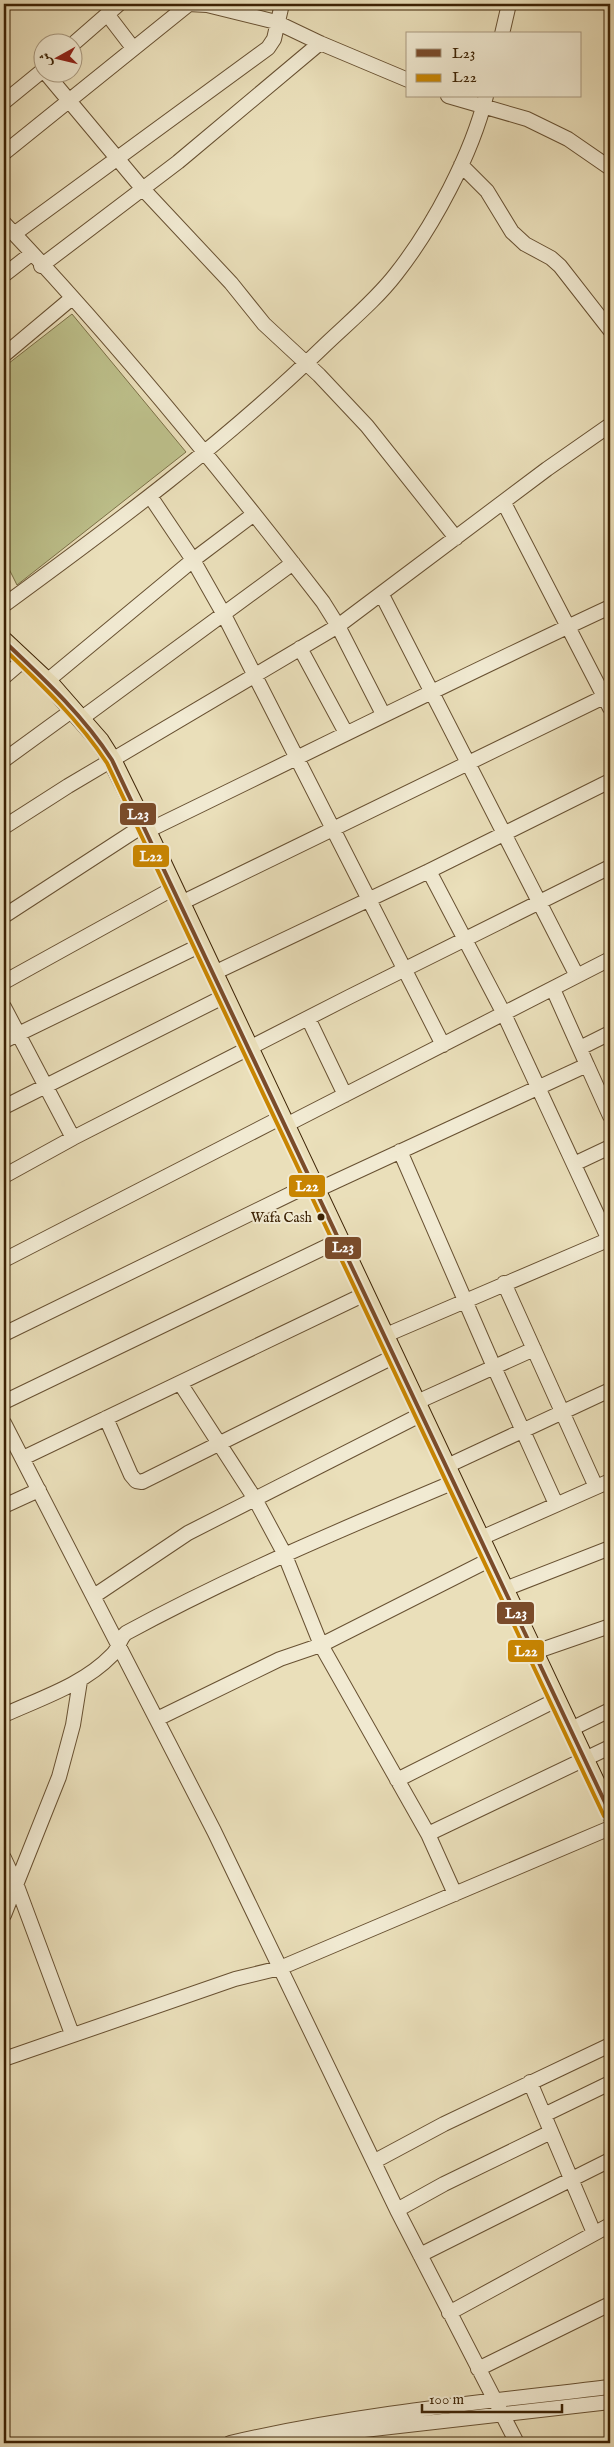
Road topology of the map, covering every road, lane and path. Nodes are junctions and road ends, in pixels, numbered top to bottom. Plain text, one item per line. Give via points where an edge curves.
1 (118, 4) edge
2 (188, 4) edge
3 (282, 4) edge
4 (509, 4) edge
5 (207, 5) edge
6 (107, 14) junction
7 (276, 22) junction
8 (502, 32) edge
9 (82, 36) edge
10 (320, 44) junction
11 (133, 48) junction
12 (406, 79) edge
13 (32, 81) edge
14 (52, 82) edge
15 (463, 98) edge
16 (485, 101) edge
17 (4, 102) edge
18 (69, 102) junction
19 (4, 153) edge
20 (117, 159) junction
21 (461, 165) junction
22 (610, 168) edge
23 (142, 188) junction
24 (4, 223) edge
25 (14, 234) junction
26 (31, 254) junction
27 (41, 266) junction
28 (4, 275) edge
29 (72, 298) junction
30 (610, 330) edge
31 (4, 355) edge
32 (306, 364) junction
33 (610, 425) edge
34 (206, 453) junction
35 (150, 496) junction
36 (504, 503) junction
37 (254, 514) junction
38 (456, 538) junction
39 (193, 560) junction
40 (293, 563) junction
41 (382, 595) junction
42 (4, 605) edge
43 (610, 607) edge
44 (223, 613) junction
45 (338, 626) junction
46 (569, 626) junction
47 (4, 641) edge
48 (300, 648) junction
49 (25, 659) junction
50 (255, 675) junction
51 (4, 677) edge
52 (47, 682) junction
53 (433, 692) junction
54 (608, 699) edge
55 (78, 713) junction
56 (382, 714) junction
57 (346, 733) junction
58 (298, 758) junction
59 (4, 760) edge
60 (112, 760) junction
61 (468, 762) junction
62 (610, 781) edge
63 (4, 827) edge
64 (146, 828) junction
65 (334, 829) junction
66 (504, 833) junction
67 (610, 867) edge
68 (429, 871) junction
69 (177, 895) junction
70 (370, 899) junction
71 (540, 904) junction
72 (4, 916) edge
73 (465, 941) junction
74 (201, 944) junction
75 (610, 959) edge
76 (404, 969) junction
77 (214, 973) junction
78 (577, 976) junction
79 (4, 982) edge
80 (553, 989) junction
81 (225, 996) junction
82 (4, 1007) edge
83 (504, 1014) junction
84 (308, 1018) junction
85 (610, 1033) edge
86 (19, 1034) junction
87 (4, 1041) edge
88 (443, 1046) junction
89 (249, 1048) junction
90 (580, 1048) junction
91 (587, 1065) junction
92 (45, 1086) junction
93 (539, 1089) junction
94 (345, 1095) junction
95 (4, 1107) edge
96 (609, 1111) edge
97 (284, 1121) junction
98 (73, 1138) junction
99 (610, 1147) edge
100 (400, 1151) junction
101 (574, 1164) junction
102 (4, 1176) edge
103 (315, 1187) junction
104 (610, 1239) edge
105 (340, 1240) junction
106 (4, 1260) edge
107 (504, 1283) junction
108 (366, 1294) junction
109 (466, 1300) junction
110 (4, 1334) edge
111 (386, 1335) junction
112 (534, 1349) junction
113 (395, 1356) junction
114 (494, 1367) junction
115 (180, 1383) junction
116 (610, 1390) edge
117 (4, 1402) edge
118 (420, 1408) junction
119 (562, 1411) junction
120 (106, 1418) junction
121 (4, 1423) edge
122 (522, 1430) junction
123 (219, 1443) junction
124 (9, 1448) edge
125 (23, 1458) junction
126 (447, 1466) junction
127 (610, 1481) edge
128 (454, 1482) junction
129 (596, 1487) junction
130 (39, 1490) junction
131 (255, 1499) junction
132 (556, 1504) junction
133 (4, 1506) edge
134 (481, 1538) junction
135 (610, 1548) edge
136 (284, 1553) junction
137 (490, 1559) junction
138 (505, 1589) junction
139 (94, 1596) junction
140 (610, 1626) edge
141 (118, 1643) junction
142 (321, 1644) junction
143 (535, 1652) junction
144 (80, 1681) junction
145 (556, 1700) junction
146 (610, 1710) edge
147 (4, 1715) edge
148 (157, 1719) junction
149 (571, 1729) junction
150 (610, 1747) edge
151 (584, 1759) junction
152 (397, 1780) junction
153 (610, 1813) edge
154 (610, 1828) edge
155 (428, 1834) junction
156 (4, 1858) edge
157 (17, 1886) junction
158 (455, 1894) junction
159 (4, 1915) edge
160 (280, 1968) junction
161 (72, 2034) junction
162 (610, 2045) edge
163 (4, 2059) edge
164 (530, 2082) junction
165 (610, 2083) edge
166 (544, 2115) junction
167 (551, 2132) junction
168 (610, 2160) edge
169 (375, 2161) junction
170 (571, 2179) junction
171 (397, 2210) junction
172 (610, 2225) edge
173 (594, 2233) junction
174 (420, 2255) junction
175 (610, 2304) edge
176 (449, 2313) junction
177 (478, 2369) junction
178 (610, 2387) edge
179 (494, 2401) junction
180 (610, 2402) edge
181 (500, 2414) junction
182 (230, 2443) edge
183 (288, 2443) edge
184 (517, 2443) edge

1 - 6 street
2 - 5 street
2 - 11 street
3 - 7 street
4 - 8 street
5 - 7 street
6 - 9 street
6 - 11 street
7 - 10 street
7 - 20 street via 274,39 268,48
10 - 12 street
10 - 23 street
11 - 18 street
13 - 17 street
14 - 18 street
15 - 16 street
16 - 21 street
16 - 22 street via 568,138
18 - 19 street
18 - 20 street
20 - 23 street
20 - 25 street
21 - 30 street via 487,191 512,232 560,266
21 - 32 street via 428,226 395,276
23 - 27 street
23 - 32 street via 264,324
24 - 25 street
25 - 26 street
26 - 27 street
26 - 28 street
27 - 29 street
29 - 31 street
29 - 34 street
32 - 34 street
32 - 38 street via 367,426
33 - 36 street
34 - 35 street
34 - 37 street
35 - 39 street
35 - 42 street
36 - 38 street
36 - 46 street
37 - 39 street
37 - 40 street
38 - 41 street
39 - 44 street
39 - 52 street
40 - 44 street
40 - 45 street via 324,602
41 - 45 street
41 - 53 street
43 - 46 street
44 - 50 street
44 - 55 street
45 - 48 street
45 - 56 street
46 - 53 street
46 - 54 street
47 - 49 main road
48 - 50 street
48 - 57 street
49 - 51 street
49 - 52 main road
50 - 58 street
50 - 60 street
52 - 55 main road
53 - 56 street
53 - 61 street
54 - 61 street
55 - 59 street
55 - 60 main road
56 - 57 street
57 - 58 street
58 - 64 street
58 - 65 street
60 - 63 street
60 - 64 main road
61 - 65 street
61 - 66 street
62 - 66 street
64 - 69 main road
64 - 72 street
65 - 69 street
65 - 70 street
66 - 68 street
66 - 71 street
67 - 71 street
68 - 70 street
68 - 73 street
69 - 74 main road
69 - 79 street
70 - 76 street
70 - 77 street
71 - 73 street
71 - 78 street
73 - 76 street
73 - 83 street
74 - 77 main road
74 - 86 street
75 - 78 street
76 - 84 street
76 - 88 street
77 - 81 main road
78 - 80 street
80 - 83 street
80 - 90 street
81 - 89 main road
81 - 92 street
82 - 86 street
83 - 88 street
83 - 93 street
84 - 89 street
84 - 94 street
85 - 90 street
86 - 87 street
86 - 92 street
88 - 94 street
89 - 97 main road
89 - 98 street
90 - 91 street
91 - 93 street
91 - 96 street
92 - 95 street
92 - 98 street
93 - 100 street
93 - 101 street
94 - 97 street
97 - 103 main road
97 - 106 street
98 - 102 street
99 - 101 street
100 - 103 street
100 - 109 street
101 - 104 street
103 - 105 main road
103 - 110 street
104 - 107 street
105 - 108 main road
105 - 117 street
107 - 109 street
107 - 112 street
108 - 111 main road
108 - 115 street
109 - 111 street
109 - 114 street
111 - 113 main road
112 - 114 street
112 - 119 street
113 - 118 main road
113 - 123 street
114 - 118 street
114 - 122 street
115 - 120 street
115 - 123 street
116 - 119 street
118 - 126 main road
118 - 131 street
119 - 122 street
119 - 129 street
120 - 123 street via 136,1481 150,1478
120 - 125 street
121 - 124 street
122 - 126 street
122 - 132 street
123 - 131 street
124 - 125 street
125 - 130 street
126 - 128 main road
127 - 129 street
128 - 134 main road
128 - 136 street
129 - 132 street
130 - 133 street
130 - 139 street
131 - 136 street
131 - 139 street via 188,1533
132 - 134 street
134 - 137 main road
135 - 138 street
136 - 141 street via 126,1632
136 - 142 street
137 - 138 main road
137 - 142 street
138 - 143 main road
139 - 141 street
140 - 143 street
141 - 144 street via 113,1655
141 - 148 street
142 - 148 street via 280,1658
142 - 152 street
143 - 145 main road
144 - 147 street
144 - 157 street via 73,1725 59,1777
145 - 149 main road
145 - 152 street
146 - 149 street
148 - 160 street
149 - 151 main road
150 - 151 street
151 - 153 main road
151 - 155 street
152 - 155 street
154 - 158 street
155 - 158 street
156 - 157 street
157 - 159 street
157 - 161 street
158 - 160 street
160 - 161 street via 235,1979
160 - 169 street
161 - 163 street
162 - 164 street
164 - 166 street
164 - 169 street
165 - 166 street
166 - 167 street
167 - 170 street
167 - 171 street
168 - 170 street
169 - 171 street
170 - 173 street
170 - 174 street
171 - 174 street
172 - 173 street
173 - 176 street
174 - 176 street
175 - 177 street
176 - 177 street
177 - 179 street
178 - 179 street
179 - 181 street
179 - 182 street via 299,2427
180 - 181 street
181 - 183 street via 364,2430
181 - 184 street

